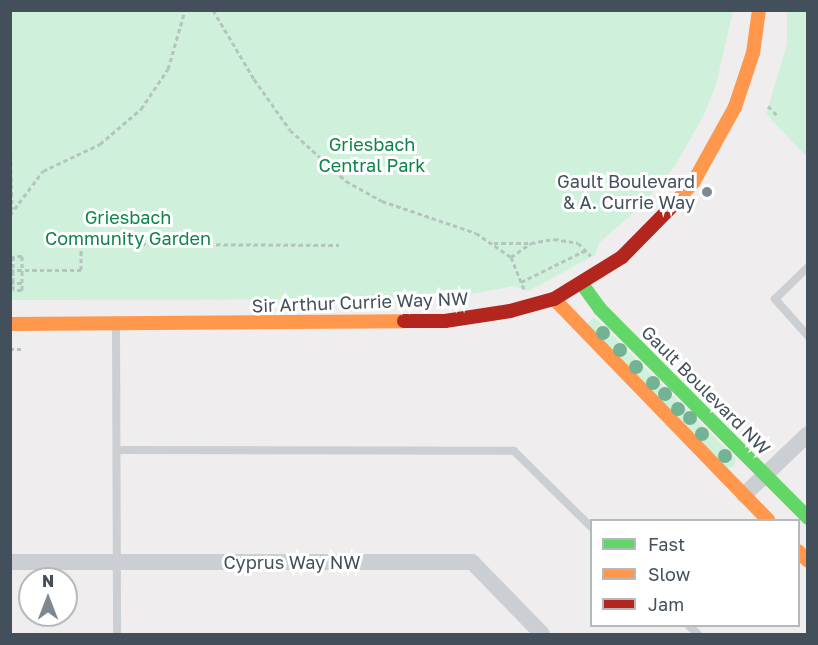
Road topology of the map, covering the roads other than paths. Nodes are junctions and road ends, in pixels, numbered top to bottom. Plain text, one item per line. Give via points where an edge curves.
1 (759, 10) edge
2 (807, 267) edge
3 (582, 284) junction
4 (554, 299) junction
5 (10, 324) edge
6 (116, 324) junction
7 (807, 336) edge
8 (807, 434) edge
9 (118, 450) junction
10 (765, 475) junction
11 (744, 495) junction
12 (807, 518) edge
13 (767, 519) edge
14 (590, 527) edge
15 (117, 561) junction
16 (10, 562) edge
17 (117, 634) edge
18 (542, 634) edge

1 - 3 street, Sir Arthur Currie Way NW via 745,81 710,158 659,223 622,257
2 - 7 lane via 775,299
3 - 4 street, Sir Arthur Currie Way NW
3 - 10 street, Gault Boulevard NW via 600,309
4 - 6 street, Sir Arthur Currie Way NW via 510,311 445,321
4 - 11 street
5 - 6 street, Sir Arthur Currie Way NW
6 - 9 lane
8 - 10 street
9 - 14 lane via 514,451
9 - 15 lane
10 - 11 street
10 - 12 street, Gault Boulevard NW
11 - 13 street
15 - 16 street, Cyprus Way NW
15 - 17 lane
15 - 18 street, Cyprus Way NW via 472,562

